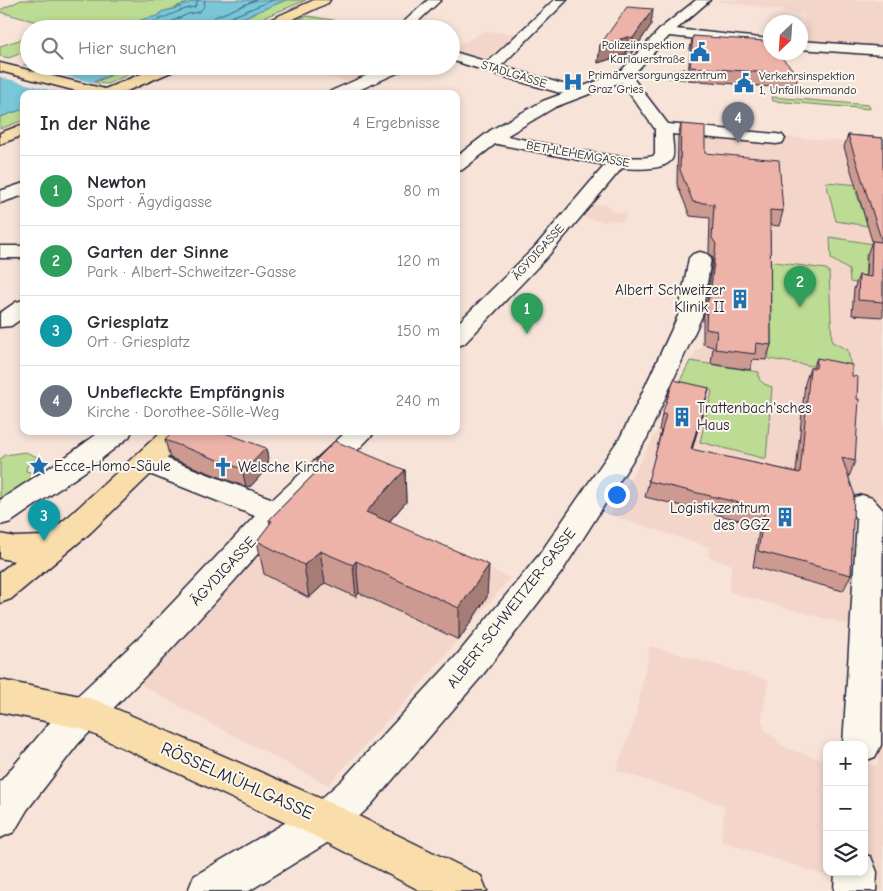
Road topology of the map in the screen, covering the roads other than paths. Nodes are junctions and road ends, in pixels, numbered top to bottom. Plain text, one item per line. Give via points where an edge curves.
1 (324, 0) edge
2 (435, 0) edge
3 (561, 0) edge
4 (704, 0) edge
5 (281, 20) edge
6 (412, 20) edge
7 (666, 32) junction
8 (763, 42) edge
9 (808, 46) edge
10 (883, 51) edge
11 (460, 58) edge
12 (0, 66) edge
13 (490, 67) junction
14 (20, 71) edge
15 (34, 75) edge
16 (152, 75) edge
17 (380, 75) edge
18 (624, 76) junction
19 (92, 90) edge
20 (116, 90) edge
21 (345, 90) edge
22 (578, 93) junction
23 (663, 128) junction
24 (20, 131) edge
25 (492, 138) junction
26 (0, 139) edge
27 (776, 139) dead end
28 (617, 162) junction
29 (460, 164) edge
30 (20, 190) edge
31 (0, 197) edge
32 (0, 252) edge
33 (20, 252) edge
34 (700, 258) dead end
35 (20, 310) edge
36 (3, 322) dead end
37 (460, 335) edge
38 (115, 435) edge
39 (175, 435) edge
40 (359, 435) edge
41 (147, 462) junction
42 (862, 506) dead end
43 (276, 512) junction
44 (0, 514) edge
45 (0, 546) edge
46 (50, 548) junction
47 (0, 590) edge
48 (0, 696) edge
49 (85, 713) junction
50 (862, 741) edge
51 (0, 818) edge
52 (326, 821) junction
53 (856, 876) edge
54 (209, 891) edge
55 (466, 891) edge
56 (856, 891) edge

1 - 5 main road
2 - 6 street
3 - 13 street
4 - 7 street
7 - 8 street
7 - 18 street
9 - 10 street
11 - 13 street, STADLGASSE
12 - 14 main road
13 - 22 street, STADLGASSE
15 - 19 main road
16 - 20 main road
17 - 21 street
18 - 22 street
18 - 23 street
22 - 25 street via 541,108
23 - 27 street
23 - 28 street, BETHLEHEMGASSE via 664,157 657,163
24 - 26 main road
25 - 28 street, BETHLEHEMGASSE
25 - 29 street
28 - 37 street, ÄGYDIGASSE via 541,252
30 - 31 street
32 - 33 street
34 - 52 street, ALBERT-SCHWEITZER-GASSE via 690,316 632,438 586,512 550,564 469,666 356,793
35 - 36 street
38 - 44 street
39 - 41 main road
40 - 43 street, ÄGYDIGASSE via 290,503
41 - 43 street
41 - 46 main road
42 - 50 street via 872,517
43 - 49 street, ÄGYDIGASSE via 218,578
45 - 46 main road
46 - 47 main road
48 - 49 main road, RÖSSELMÜHLGASSE
49 - 51 street, ÄGYDIGASSE via 59,739
49 - 52 main road, RÖSSELMÜHLGASSE
52 - 54 street, ALBERT-SCHWEITZER-GASSE
52 - 55 main road, RÖSSELMÜHLGASSE
53 - 56 street

